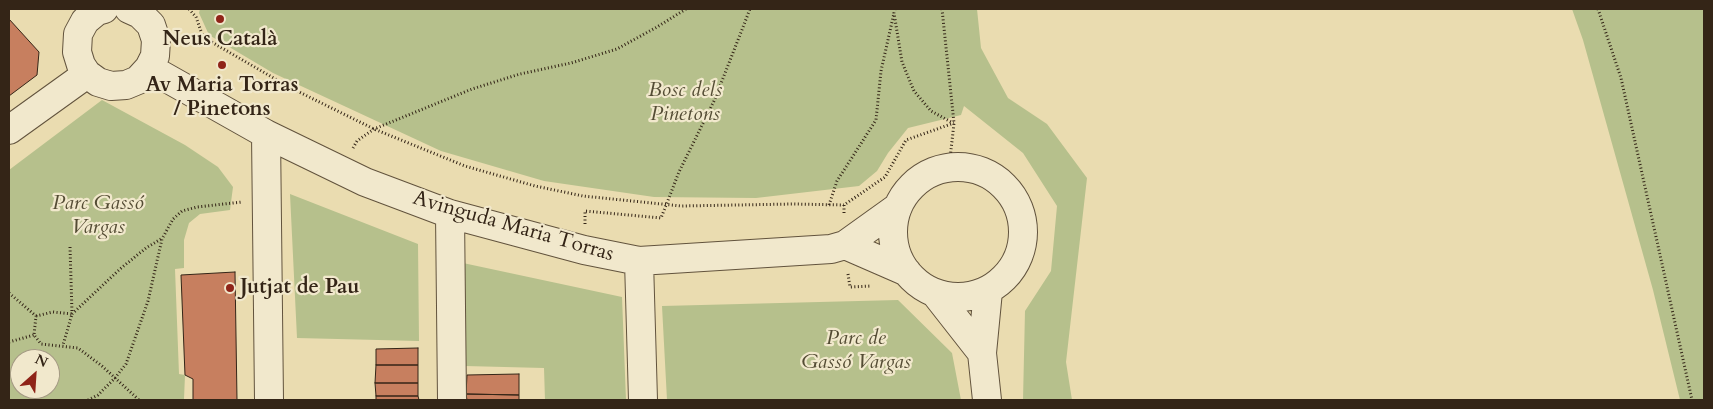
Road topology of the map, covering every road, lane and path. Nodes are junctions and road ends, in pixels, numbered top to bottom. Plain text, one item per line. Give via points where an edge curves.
1 (189, 9) edge
2 (686, 9) edge
3 (750, 9) edge
4 (942, 9) edge
5 (1598, 9) edge
6 (138, 10) edge
7 (894, 11) edge
8 (87, 13) edge
9 (149, 68) junction
10 (87, 74) junction
11 (954, 123) junction
12 (374, 129) junction
13 (9, 130) edge
14 (266, 134) junction
15 (949, 168) junction
16 (340, 170) junction
17 (268, 200) junction
18 (666, 204) junction
19 (829, 205) junction
20 (844, 206) junction
21 (898, 208) junction
22 (450, 214) junction
23 (162, 239) junction
24 (845, 245) junction
25 (70, 247) dead end
26 (584, 250) junction
27 (640, 261) junction
28 (907, 272) junction
29 (988, 290) junction
30 (9, 293) edge
31 (935, 293) junction
32 (72, 314) junction
33 (36, 316) junction
34 (34, 335) junction
35 (9, 342) edge
36 (63, 345) junction
37 (982, 353) junction
38 (115, 378) junction
39 (88, 400) edge
40 (139, 400) edge
41 (269, 400) edge
42 (452, 400) edge
43 (643, 400) edge
44 (987, 400) edge
45 (1692, 400) edge

1 - 12 path via 196,17 203,37 213,44 288,87
2 - 12 path via 617,49 472,89
3 - 18 path via 715,99
4 - 11 path
5 - 45 path via 1622,78
6 - 9 street via 151,25 156,40 156,56
7 - 11 path via 902,62 914,91 931,111
7 - 19 path via 881,71 876,120 837,181
8 - 10 street via 78,34 77,52
9 - 10 street via 138,80 126,86 98,82
9 - 14 street, Avinguda Maria Torras
10 - 13 street
11 - 15 path
11 - 20 path via 906,140 885,178
12 - 16 path via 357,142
12 - 18 path via 465,166 535,186 583,196
14 - 16 street, Avinguda Maria Torras
14 - 17 street
15 - 21 street via 928,175 910,188
15 - 29 street via 967,168 1000,182 1013,196 1021,212 1022,249 1003,280
16 - 22 street, Avinguda Maria Torras
17 - 23 path via 182,210
17 - 41 street
18 - 19 path
18 - 26 path via 661,218 585,211
19 - 20 path
20 - 24 path
21 - 24 street, Avinguda Maria Torras
21 - 28 street via 893,224 893,241
22 - 26 street, Avinguda Maria Torras
22 - 42 street
23 - 32 path via 120,269
23 - 38 path via 141,325 126,364
24 - 27 street, Avinguda Maria Torras via 831,249
24 - 28 street
25 - 32 path
26 - 27 street, Avinguda Maria Torras
27 - 43 street
28 - 31 street via 919,285
29 - 31 street via 953,298
29 - 37 street
30 - 33 path
31 - 37 street
32 - 33 path via 53,312
32 - 36 path
33 - 34 path
34 - 35 path
34 - 36 path via 41,344
36 - 38 path via 78,348
37 - 44 street
38 - 39 path
38 - 40 path

